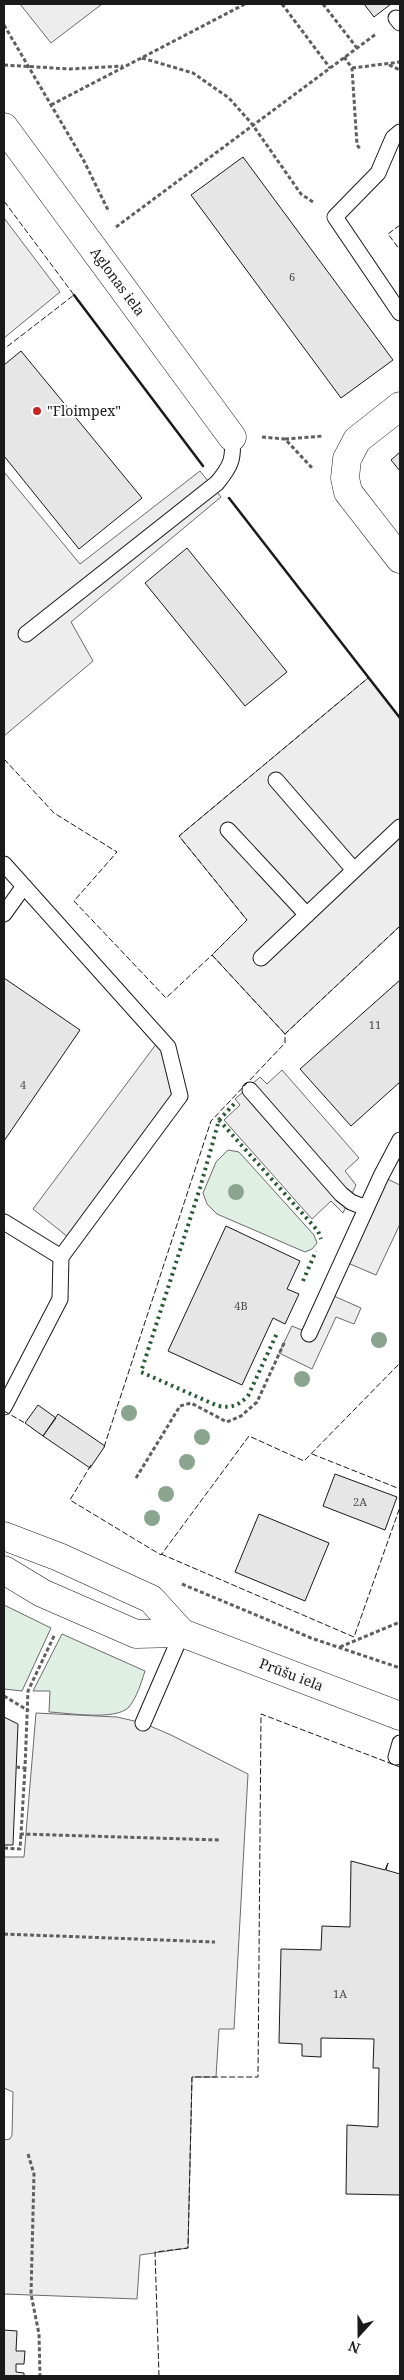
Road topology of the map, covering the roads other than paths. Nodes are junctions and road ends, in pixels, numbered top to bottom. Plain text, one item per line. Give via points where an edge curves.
1 (4, 127) edge
2 (400, 132) edge
3 (400, 313) edge
4 (400, 406) edge
5 (232, 437) joint
6 (400, 559) edge
7 (26, 634) dead end
8 (276, 780) dead end
9 (400, 827) edge
10 (228, 830) dead end
11 (4, 864) edge
12 (354, 870) junction
13 (24, 886) junction
14 (4, 914) edge
15 (307, 915) junction
16 (261, 958) dead end
17 (250, 1090) dead end
18 (400, 1140) edge
19 (366, 1208) junction
20 (4, 1222) edge
21 (61, 1257) junction
22 (309, 1334) dead end
23 (4, 1407) edge
24 (4, 1536) edge
25 (4, 1570) edge
26 (182, 1633) junction
27 (400, 1716) edge
28 (143, 1724) dead end

1 - 5 street, Aglonas iela
2 - 3 lane via 393,138 378,173 335,217
4 - 6 street via 357,440 347,458 345,478 348,492
5 - 7 lane via 234,454 228,470 217,483
8 - 12 lane
9 - 12 lane
10 - 15 lane
11 - 13 lane
12 - 15 lane
13 - 14 lane
13 - 21 lane via 168,1047 180,1096
15 - 16 lane
17 - 19 lane via 341,1194
18 - 19 lane
19 - 22 lane
20 - 21 lane
21 - 23 lane via 60,1299
24 - 26 street, Prūšu iela via 151,1599
25 - 26 street, Prūšu iela via 42,1593 136,1634
26 - 27 street, Prūšu iela
26 - 28 lane

